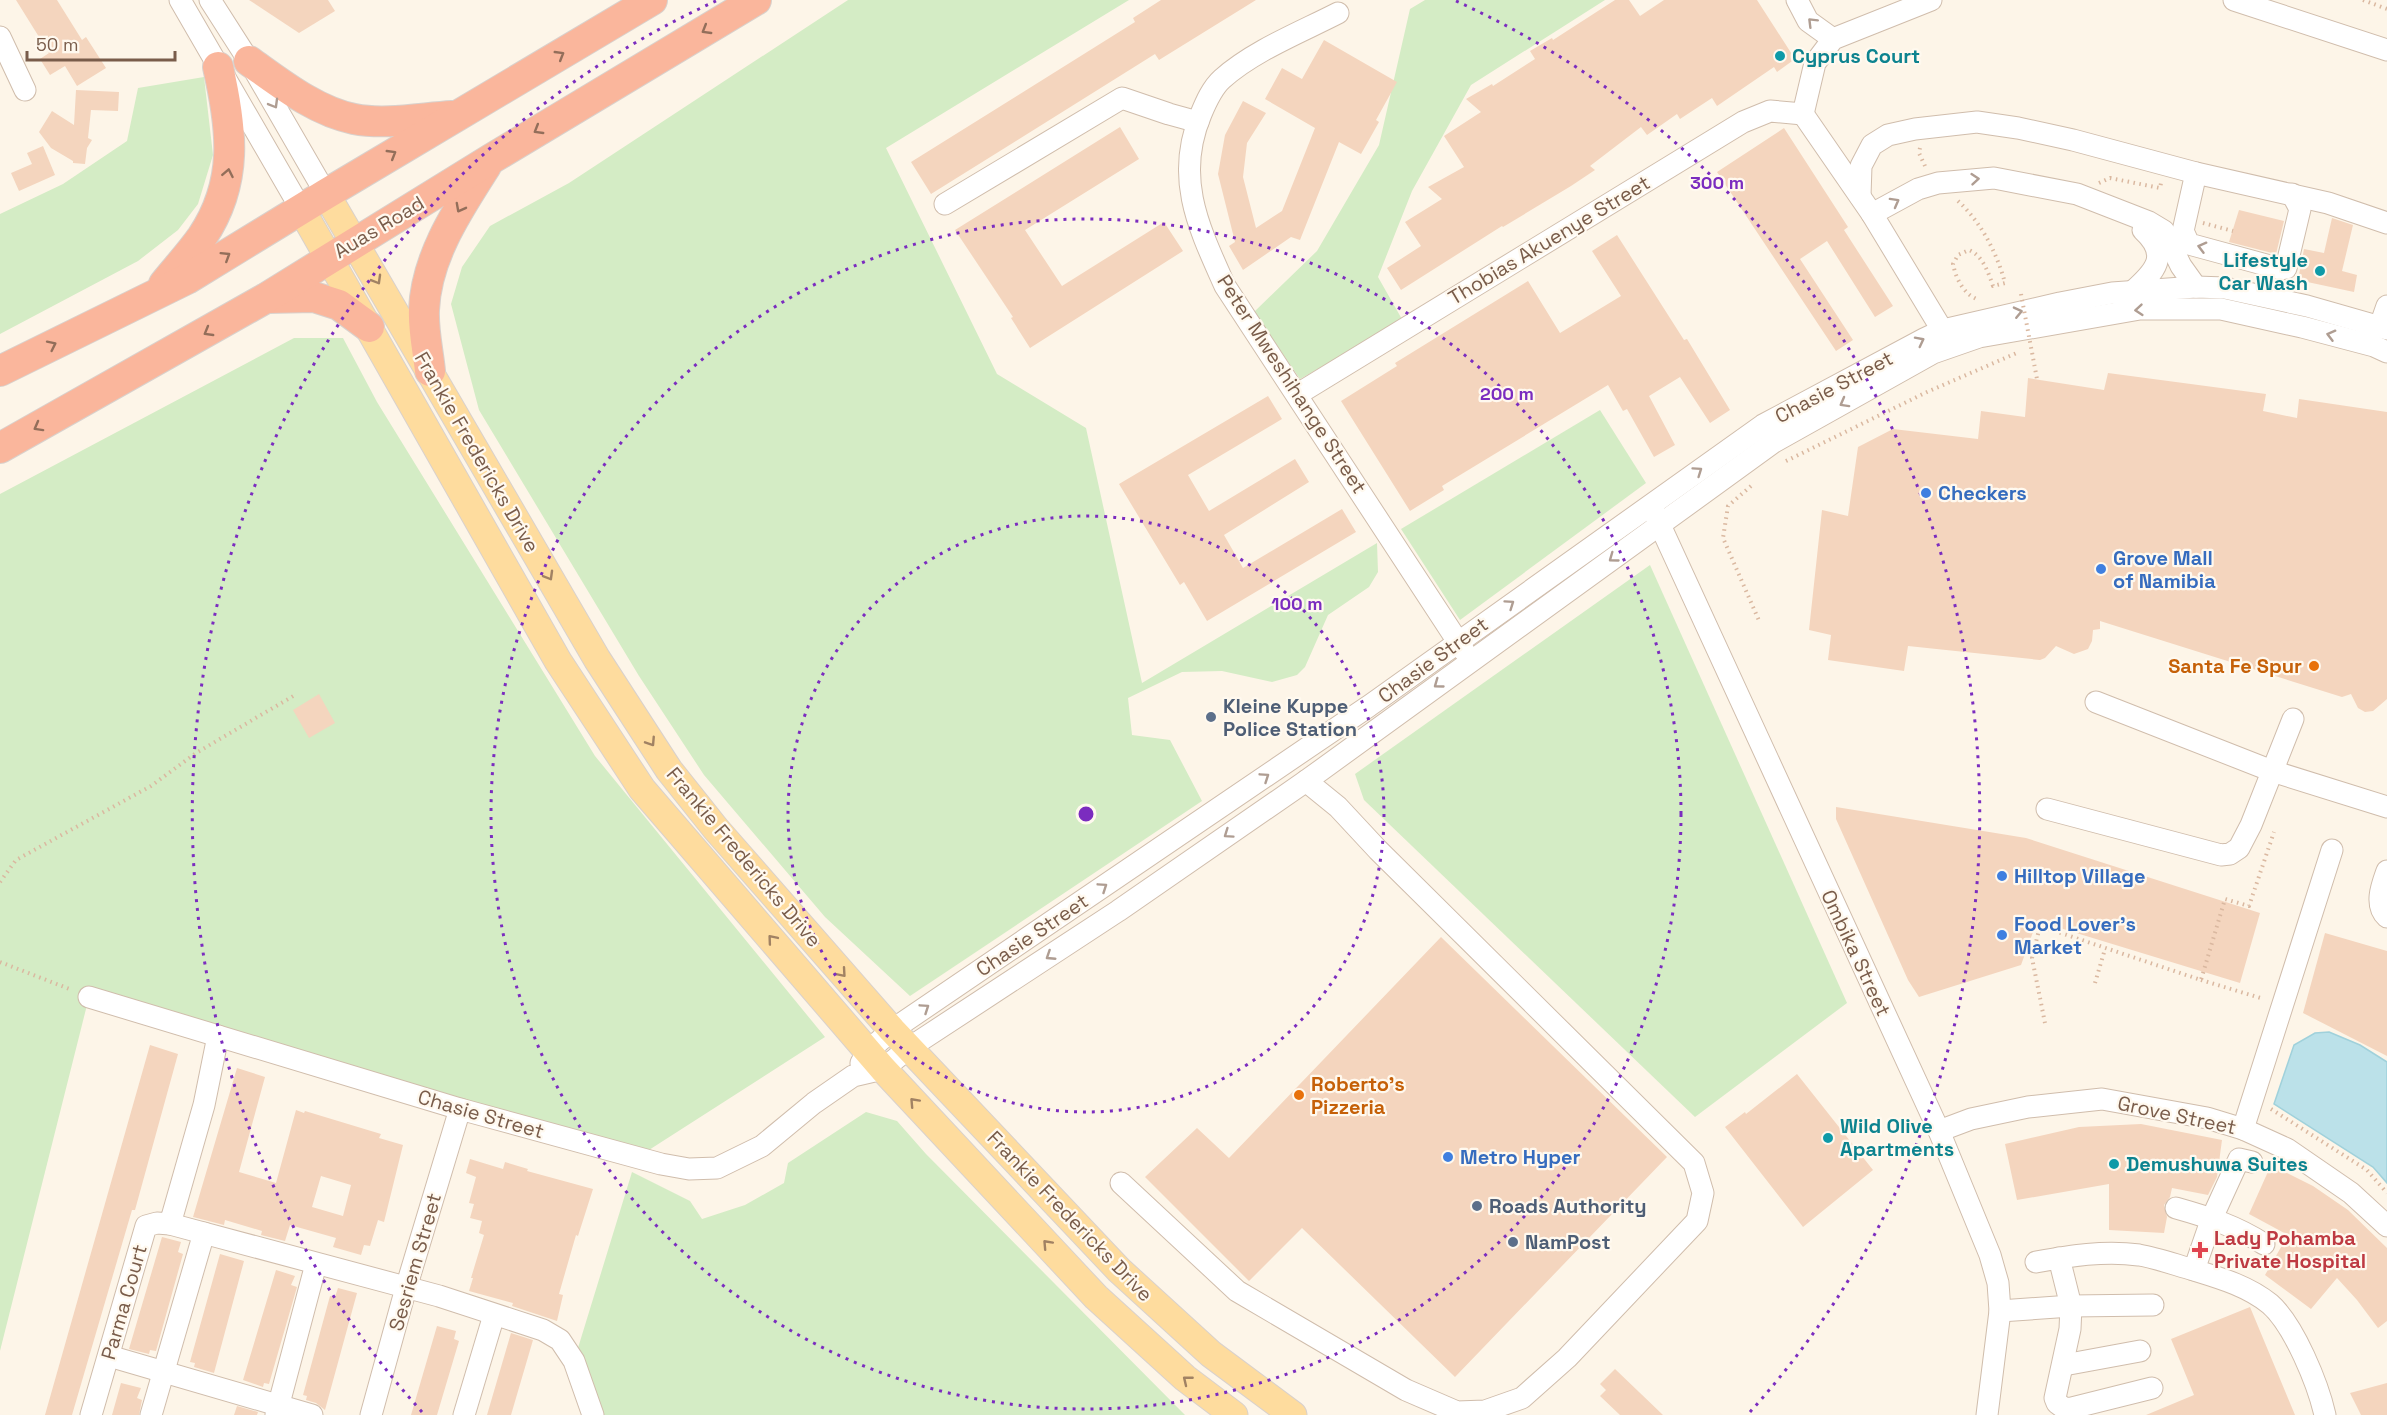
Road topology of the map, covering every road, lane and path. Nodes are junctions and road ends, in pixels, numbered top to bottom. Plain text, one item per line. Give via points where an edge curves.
1 (180, 0) edge
2 (210, 0) edge
3 (652, 0) edge
4 (756, 0) edge
5 (1797, 0) edge
6 (1931, 0) edge
7 (2234, 0) edge
8 (2363, 0) edge
9 (2387, 9) edge
10 (1338, 13) dead end
11 (0, 37) edge
12 (1833, 39) junction
13 (2387, 50) edge
14 (249, 61) junction
15 (218, 67) junction
16 (25, 90) dead end
17 (1803, 114) junction
18 (457, 116) junction
19 (1198, 122) junction
20 (1922, 145) dead end
21 (491, 159) junction
22 (2196, 173) junction
23 (2137, 181) dead end
24 (1932, 184) junction
25 (2156, 187) dead end
26 (326, 194) junction
27 (2292, 194) junction
28 (1860, 196) junction
29 (945, 204) dead end
30 (301, 209) junction
31 (2120, 211) junction
32 (1872, 214) junction
33 (2387, 223) edge
34 (2209, 224) dead end
35 (2232, 231) dead end
36 (355, 242) junction
37 (329, 257) junction
38 (2196, 287) junction
39 (2132, 292) junction
40 (156, 294) junction
41 (2012, 296) dead end
42 (266, 298) junction
43 (1986, 300) dead end
44 (2385, 320) edge
45 (369, 327) junction
46 (1947, 338) junction
47 (2037, 344) dead end
48 (2387, 352) edge
49 (0, 371) edge
50 (430, 371) junction
51 (2037, 379) dead end
52 (1298, 393) junction
53 (0, 448) edge
54 (1783, 462) dead end
55 (1755, 483) dead end
56 (1655, 514) junction
57 (1760, 623) dead end
58 (1458, 641) junction
59 (1470, 661) junction
60 (295, 695) dead end
61 (2096, 702) dead end
62 (2293, 719) dead end
63 (2272, 771) junction
64 (1306, 781) junction
65 (2387, 807) edge
66 (2047, 809) dead end
67 (2274, 832) dead end
68 (2332, 850) dead end
69 (2387, 871) edge
70 (0, 882) edge
71 (2387, 917) edge
72 (2105, 949) junction
73 (0, 962) edge
74 (2201, 980) junction
75 (2095, 983) dead end
76 (89, 997) joint
77 (2270, 1001) dead end
78 (2045, 1023) dead end
79 (218, 1036) junction
80 (901, 1039) junction
81 (875, 1060) junction
82 (460, 1109) junction
83 (2286, 1119) dead end
84 (2243, 1129) junction
85 (1939, 1131) junction
86 (2241, 1158) dead end
87 (1121, 1183) dead end
88 (2387, 1193) edge
89 (2176, 1208) dead end
90 (2212, 1218) junction
91 (170, 1224) junction
92 (2387, 1227) edge
93 (204, 1233) junction
94 (2264, 1244) dead end
95 (2059, 1258) junction
96 (2036, 1262) dead end
97 (316, 1263) junction
98 (2194, 1270) junction
99 (406, 1288) junction
100 (2153, 1305) dead end
101 (2071, 1306) junction
102 (2000, 1311) junction
103 (494, 1315) junction
104 (2140, 1351) dead end
105 (109, 1356) junction
106 (2064, 1365) junction
107 (163, 1372) junction
108 (2152, 1388) dead end
109 (278, 1410) edge
110 (591, 1413) edge
111 (91, 1415) edge
112 (151, 1415) edge
113 (312, 1415) edge
114 (371, 1415) edge
115 (464, 1415) edge
116 (1234, 1415) edge
117 (1293, 1415) edge
118 (1987, 1415) edge
119 (2325, 1415) edge

1 - 15 street
2 - 14 street
18 -> 3 highway
4 -> 21 highway, Auas Road
12 -> 5 street via 1808,21
6 - 12 street
7 - 13 street
8 - 9 path
10 - 19 street, Peter Mweshihange Street via 1253,58 1221,80
11 - 16 street
12 - 17 street via 1815,63
14 - 18 highway via 299,96 353,119
14 -> 26 street
15 - 30 street
40 -> 15 highway via 201,238 220,203 231,139
17 - 28 street
17 - 52 street, Thobias Akuenye Street via 1770,111 1743,122
26 -> 18 highway
19 - 29 street via 1122,98
19 - 52 street, Peter Mweshihange Street via 1190,149 1189,181 1199,227 1226,286
20 - 24 path via 1919,153
21 - 36 highway, Auas Road
21 -> 50 highway via 463,202 429,273 424,312
22 - 27 street
27 -> 22 street via 2300,209 2286,268 2281,268 2189,244 2183,231
22 - 28 street via 2073,140 1977,122 1915,129 1888,135 1872,145 1861,166
23 - 25 path
24 -> 31 street via 1994,178 2077,194
32 -> 24 street
24 - 43 path via 1959,202 1982,229 2001,267 2005,284 1993,286 1977,254 1969,250 1958,255 1953,264 1971,297
26 - 30 highway
26 - 36 main road, Frankie Fredericks Drive
27 - 33 street
28 - 32 street
30 - 37 main road, Frankie Fredericks Drive
40 -> 30 highway
31 - 38 street via 2164,231
31 - 39 street via 2155,242 2158,255 2152,273
32 - 46 street
34 - 35 path
36 - 37 highway, Auas Road
36 -> 50 main road, Frankie Fredericks Drive
37 - 42 highway, Auas Road
37 - 45 main road, Frankie Fredericks Drive
38 - 39 street, Chasie Street
38 - 44 street, Chasie Street via 2224,288
46 -> 39 street, Chasie Street via 2060,303
49 -> 40 highway
41 - 51 path, bridge via 2021,294
42 - 45 highway via 314,297 339,305
42 -> 53 highway, Auas Road
81 -> 45 main road, Frankie Fredericks Drive via 642,789 558,661
48 -> 46 street, Chasie Street via 2221,309 2140,309 1979,338
46 - 56 street, Chasie Street via 1933,353
47 - 54 path
50 -> 80 main road, Frankie Fredericks Drive via 597,659 669,770
52 - 58 street, Peter Mweshihange Street
55 - 57 path via 1728,506 1723,538
58 -> 56 street, Chasie Street
56 -> 59 street, Chasie Street
56 - 85 street, Ombika Street
58 - 59 street, Peter Mweshihange Street
80 -> 58 street, Chasie Street
59 -> 64 street, Chasie Street
60 - 70 path via 196,753 151,786 16,860
61 - 63 street
62 - 63 street
63 - 65 street
63 - 66 street via 2251,825 2239,848 2230,854 2221,855
64 -> 80 street, Chasie Street via 1118,911
64 - 87 street via 1338,807 1694,1163 1703,1193 1696,1221 1567,1358 1522,1398 1485,1412 1457,1412 1406,1390 1237,1291
67 - 74 path via 2249,906 2225,899
68 - 84 street
69 - 71 street via 2380,891 2382,913
72 - 74 path
72 - 75 path
72 - 78 path via 2040,926 2032,958
73 - 76 path
74 - 77 path
76 - 79 street, Chasie Street
79 - 82 street, Chasie Street
79 - 91 street via 204,1105
80 - 81 street, Chasie Street
80 - 117 main road, Frankie Fredericks Drive via 1119,1270 1211,1354
81 - 82 street, Chasie Street via 814,1102 762,1146 717,1168 689,1169 662,1164
116 -> 81 main road, Frankie Fredericks Drive via 1185,1378 1096,1297
82 - 99 street, Sesriem Street
83 - 88 path via 2367,1170
84 - 85 street, Grove Street via 2207,1118 2102,1099 1994,1114
84 - 92 street, Grove Street via 2276,1143 2351,1193
85 - 102 street, Ombika Street via 1990,1255
86 - 90 street
89 - 90 street
90 - 94 street
90 - 98 street
91 - 93 street
91 - 105 street, Parma Court via 146,1226
93 - 97 street
93 - 107 street
95 - 96 street
95 - 98 street via 2083,1254 2139,1256
95 - 101 street
97 - 99 street
97 - 109 street
98 - 119 street via 2236,1283 2270,1304 2313,1375
99 - 103 street
99 - 114 street, Sesriem Street
100 - 101 street
101 - 102 street
101 - 106 street
102 - 118 street, Ombika Street
103 - 110 street via 543,1330 560,1340 574,1361
103 - 115 street
104 - 106 street
105 - 107 street
105 - 111 street, Parma Court
106 - 108 street via 2055,1398 2065,1409
107 - 109 street
107 - 112 street
109 - 113 street

